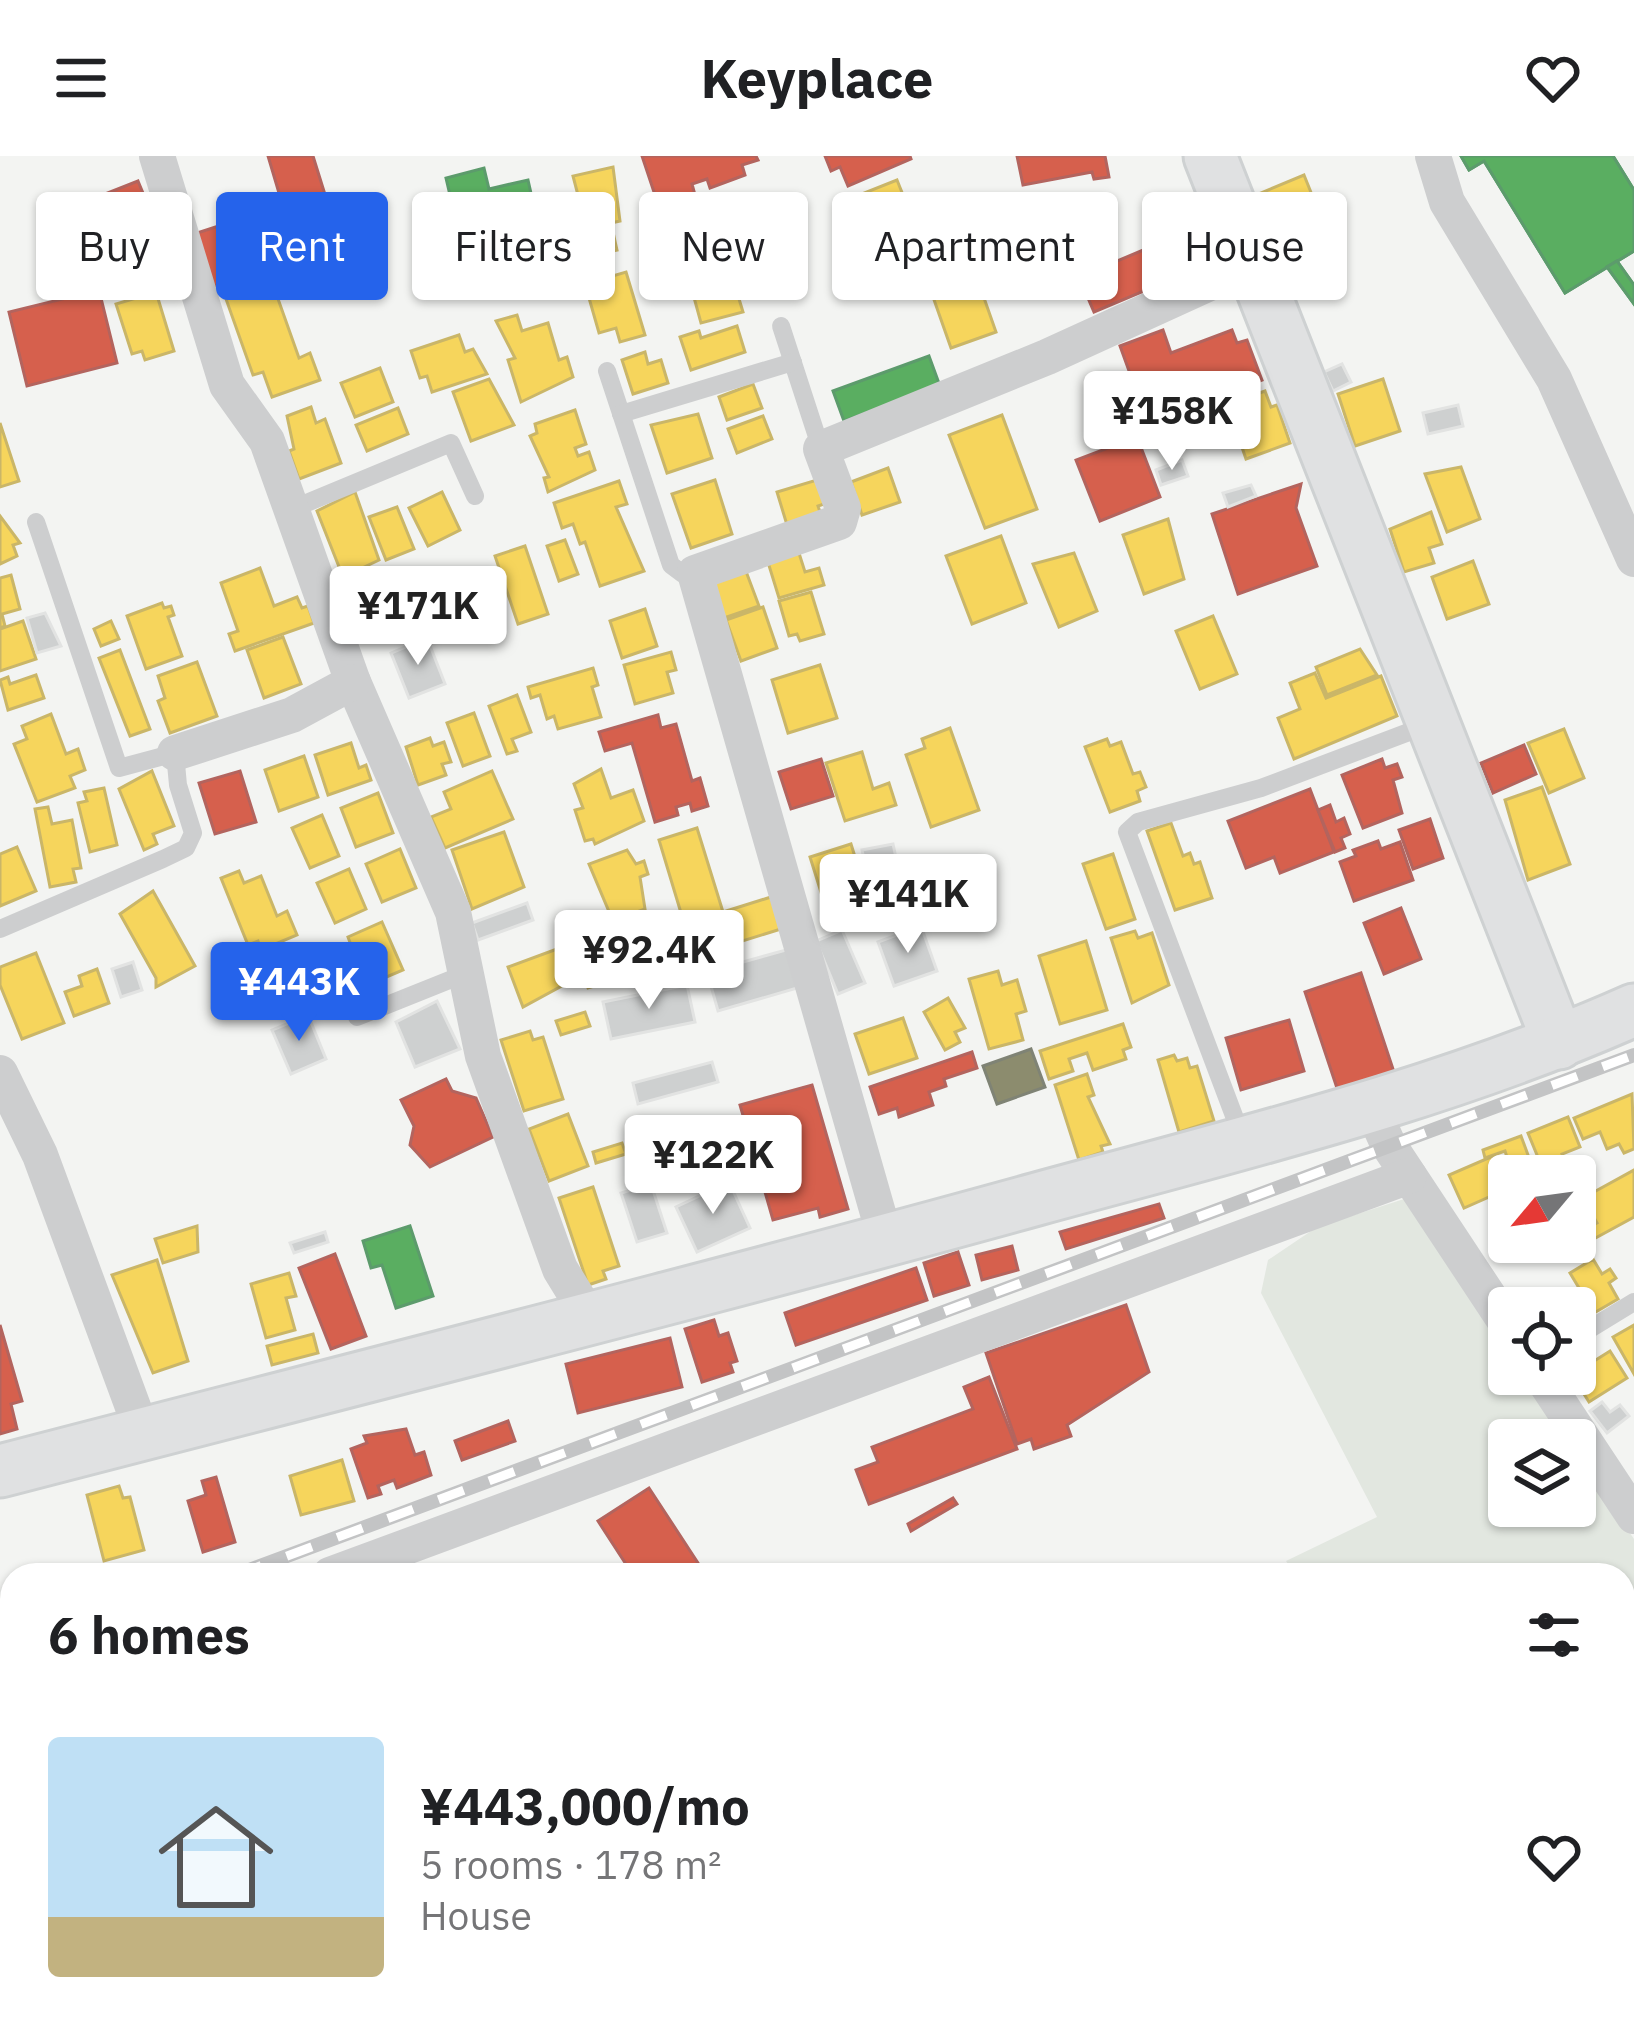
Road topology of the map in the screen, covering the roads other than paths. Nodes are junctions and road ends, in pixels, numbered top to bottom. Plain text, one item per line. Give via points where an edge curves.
1 (157, 156) edge
2 (1210, 156) edge
3 (1433, 156) edge
4 (1224, 192) edge
5 (1172, 300) edge
6 (1267, 300) edge
7 (781, 326) dead end
8 (793, 362) junction
9 (607, 370) dead end
10 (621, 414) junction
11 (821, 449) junction
12 (475, 496) dead end
13 (292, 508) junction
14 (36, 522) dead end
15 (1634, 560) edge
16 (695, 572) junction
17 (353, 682) junction
18 (1433, 723) junction
19 (175, 753) junction
20 (0, 929) edge
21 (467, 973) junction
22 (1634, 1010) edge
23 (357, 1017) dead end
24 (1559, 1043) junction
25 (0, 1073) edge
26 (1371, 1106) junction
27 (1244, 1142) junction
28 (1408, 1176) junction
29 (886, 1241) junction
30 (1488, 1296) edge
31 (1634, 1302) edge
32 (590, 1318) junction
33 (1596, 1325) edge
34 (1554, 1395) edge
35 (143, 1434) junction
36 (0, 1471) edge
37 (1634, 1516) edge
38 (362, 1563) edge

1 - 13 street via 227,385 266,441
2 - 4 street
3 - 15 street via 1447,202 1554,379
5 - 11 street
6 - 18 street
7 - 8 lane
8 - 10 lane
8 - 11 lane
9 - 10 lane
10 - 16 lane via 671,566
11 - 16 street via 843,508 839,522
12 - 13 lane via 451,443
13 - 17 street
14 - 19 lane via 119,768
16 - 29 street
17 - 19 street via 292,716
17 - 21 street via 453,913
18 - 24 street
18 - 27 lane via 1127,832
19 - 20 lane via 193,832 186,848
21 - 23 lane
21 - 32 street via 483,1056 532,1196 560,1269
22 - 24 street
24 - 26 street
25 - 35 street via 40,1156
26 - 27 street
26 - 28 street
27 - 29 street
28 - 30 street
28 - 38 street
29 - 32 street
31 - 33 lane
32 - 35 street
34 - 37 street
35 - 36 street

